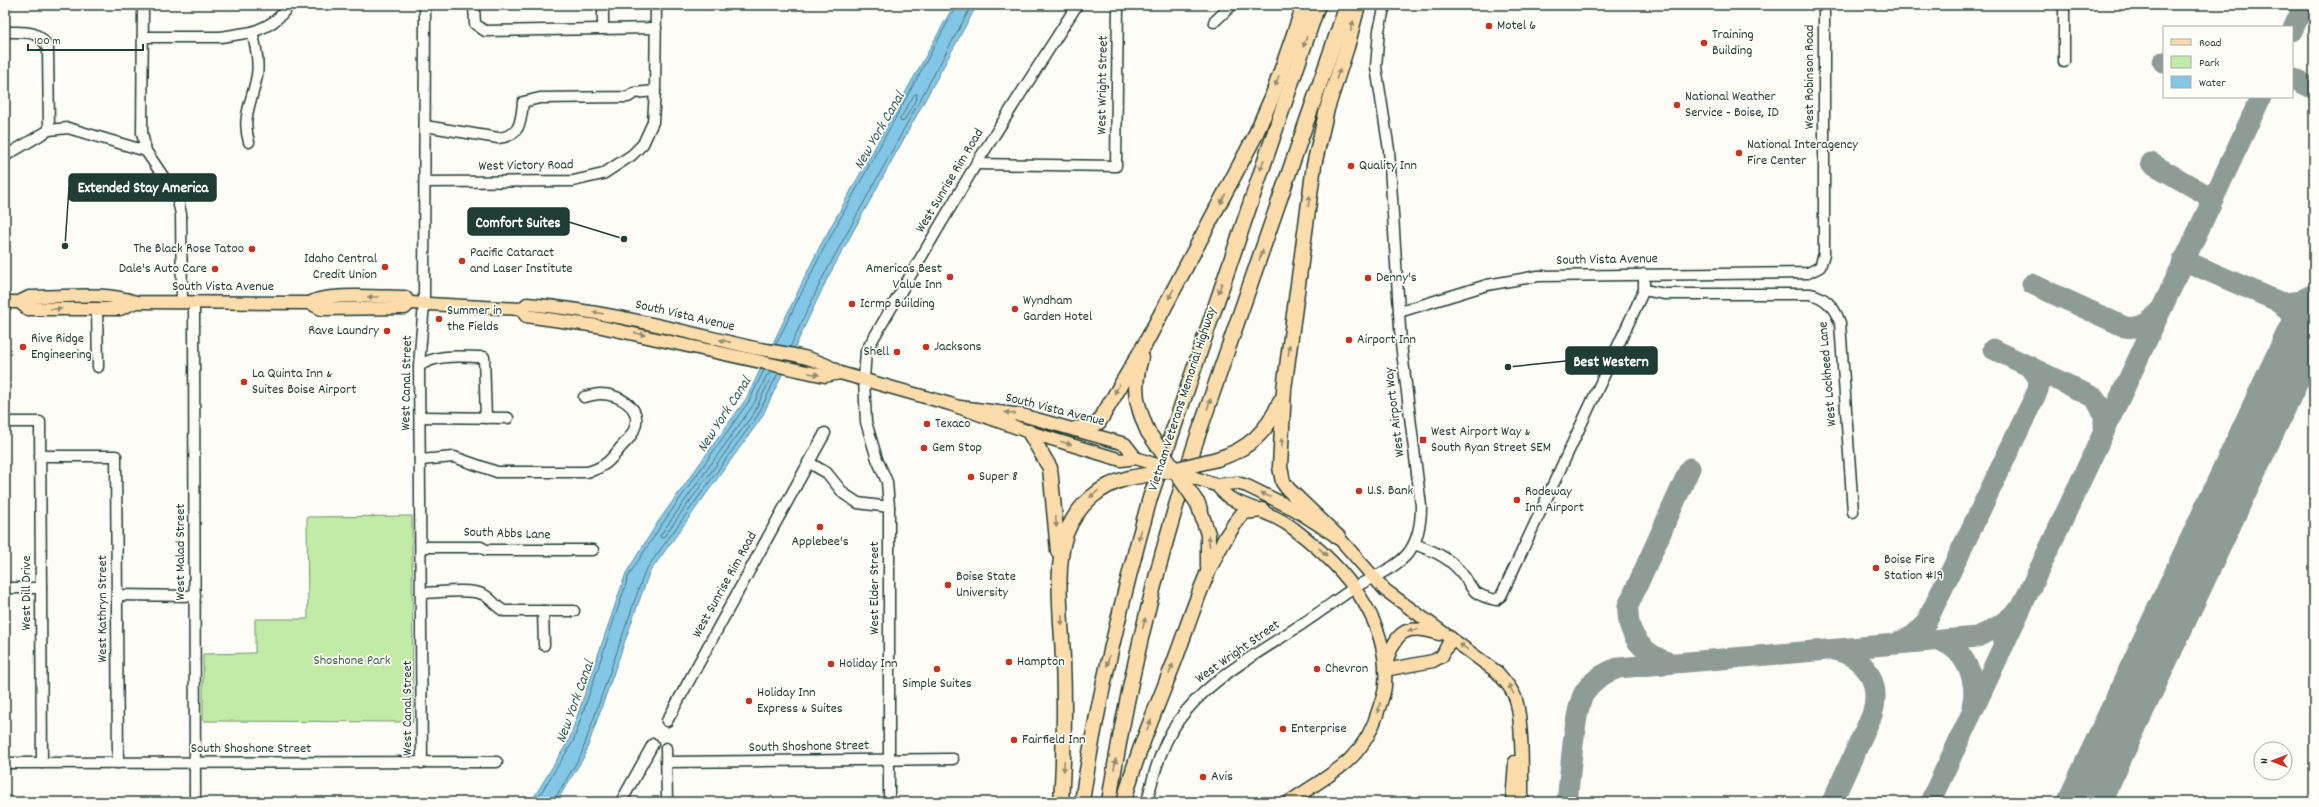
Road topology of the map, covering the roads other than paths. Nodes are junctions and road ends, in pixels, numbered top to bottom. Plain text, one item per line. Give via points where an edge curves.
1 (142, 5) edge
2 (289, 5) edge
3 (425, 5) edge
4 (474, 5) edge
5 (603, 5) edge
6 (656, 5) edge
7 (1077, 5) edge
8 (1118, 5) edge
9 (1232, 5) edge
10 (1304, 5) edge
11 (1318, 5) edge
12 (1347, 5) edge
13 (1358, 5) edge
14 (1385, 5) edge
15 (1824, 5) edge
16 (2064, 5) edge
17 (1214, 22) dead end
18 (656, 28) junction
19 (603, 30) junction
20 (5, 32) edge
21 (252, 32) junction
22 (143, 37) junction
23 (2064, 62) dead end
24 (655, 91) junction
25 (425, 126) junction
26 (49, 130) junction
27 (249, 142) dead end
28 (146, 151) junction
29 (6, 154) edge
30 (976, 164) junction
31 (425, 182) junction
32 (1820, 267) joint
33 (1644, 274) junction
34 (1644, 290) junction
35 (5, 302) edge
36 (19, 302) junction
37 (136, 302) junction
38 (182, 302) junction
39 (194, 302) junction
40 (424, 303) junction
41 (97, 309) junction
42 (521, 309) junction
43 (1399, 312) junction
44 (1145, 344) junction
45 (419, 366) junction
46 (98, 367) dead end
47 (840, 373) junction
48 (864, 379) junction
49 (1284, 389) junction
50 (584, 397) dead end
51 (960, 407) junction
52 (420, 417) junction
53 (486, 418) junction
54 (508, 418) dead end
55 (5, 422) edge
56 (1075, 429) junction
57 (1029, 432) junction
58 (825, 433) dead end
59 (40, 456) junction
60 (1136, 458) junction
61 (420, 460) junction
62 (808, 462) junction
63 (1173, 470) junction
64 (1216, 484) junction
65 (889, 507) junction
66 (1262, 510) junction
67 (1853, 512) dead end
68 (1339, 538) junction
69 (1414, 544) junction
70 (421, 547) junction
71 (593, 550) dead end
72 (1372, 577) junction
73 (1206, 579) junction
74 (1061, 581) junction
75 (5, 588) edge
76 (41, 588) junction
77 (1355, 588) junction
78 (421, 593) junction
79 (117, 595) junction
80 (195, 596) junction
81 (543, 611) junction
82 (574, 611) dead end
83 (1451, 638) junction
84 (544, 645) dead end
85 (1385, 670) junction
86 (667, 720) dead end
87 (1519, 727) junction
88 (653, 744) dead end
89 (666, 748) dead end
90 (953, 759) dead end
91 (888, 760) junction
92 (497, 762) dead end
93 (666, 762) junction
94 (5, 763) edge
95 (42, 763) junction
96 (118, 763) junction
97 (195, 763) junction
98 (422, 763) junction
99 (195, 802) edge
100 (621, 802) edge
101 (667, 802) edge
102 (889, 802) edge
103 (1061, 802) edge
104 (1082, 802) edge
105 (1109, 802) edge
106 (1124, 802) edge
107 (1147, 802) edge
108 (1289, 802) edge
109 (1512, 802) edge
110 (1522, 802) edge

1 - 22 street
2 - 21 street via 280,18 267,27
3 - 25 street, West Canal Street
4 - 19 street via 474,21 477,27 485,31
5 - 19 street
6 - 18 street, West Victory Road
7 - 30 street, West Sunrise Rim Road
8 - 30 street, West Wright Street via 1116,166
9 - 17 street
10 -> 44 highway via 1272,97 1254,138
11 -> 104 highway, Vietnam Veterans Memorial Highway via 1150,498 1105,670
105 -> 12 highway, Vietnam Veterans Memorial Highway via 1139,643 1175,507
49 -> 13 highway via 1314,165 1327,109
14 - 43 street, West Airport Way via 1378,30 1376,67 1389,150
15 - 32 street, West Robinson Road via 1824,254
16 - 23 street
18 - 19 street
18 - 24 street, West Victory Road
20 - 26 street via 30,32 45,43 48,49
21 - 22 street via 221,37
21 - 27 street via 256,46 257,75 245,122
22 - 28 street via 142,133
24 - 25 street via 634,93 628,97 540,98 523,102 516,131 509,137 498,138
24 - 31 street, West Victory Road via 653,122 643,144 632,155 603,174 573,181
25 - 31 street, West Canal Street
26 - 28 street via 68,128
26 - 29 street
28 - 38 street via 178,197 181,214
30 - 48 street, West Sunrise Rim Road via 866,351
31 - 40 street, West Canal Street
32 - 33 street, South Vista Avenue via 1808,273
33 - 34 street
33 - 43 street, South Vista Avenue via 1566,275 1501,282
34 - 67 street, West Lockheed Lane via 1665,294 1810,294 1819,296 1836,311 1840,323
34 - 69 street via 1505,589 1496,600 1475,593 1456,566 1442,556
35 - 36 main road, South Vista Avenue
36 - 37 main road, South Vista Avenue via 29,297 99,296 121,297
36 -> 41 main road, South Vista Avenue via 28,309
37 - 38 main road, South Vista Avenue
37 - 41 main road, South Vista Avenue via 120,309
38 - 39 main road, South Vista Avenue
39 - 40 main road, South Vista Avenue via 310,303 321,309 405,308 410,302
39 - 80 street, West Malad Street
40 - 42 main road, South Vista Avenue
40 - 45 street, West Canal Street
41 - 46 street
42 -> 47 main road, South Vista Avenue via 526,316 597,326 788,369 825,376
47 -> 42 main road, South Vista Avenue via 828,365 626,318 527,304
43 - 69 street, West Airport Way via 1421,506 1419,532
44 -> 56 highway via 1098,422 1092,426
44 - 63 highway, bridge via 1136,373 1138,410 1148,432
45 - 52 street, West Canal Street
45 - 53 street via 438,358 484,357
47 - 48 main road, South Vista Avenue
48 - 51 main road, South Vista Avenue
48 - 65 street, West Elder Street via 866,422 887,482
49 - 63 highway, bridge via 1275,414 1260,435 1237,451
68 -> 49 highway via 1282,482 1280,467
50 - 61 street via 600,394 622,399 631,406 636,416 636,425 632,433 609,463 599,469 587,472 497,472 454,457
56 -> 51 main road, South Vista Avenue via 1022,415
51 - 57 main road, South Vista Avenue
52 - 53 street
52 - 61 street, West Canal Street
53 - 54 street
55 - 59 street, West Dill Drive via 40,422
56 - 60 main road, South Vista Avenue via 1125,444
57 -> 60 main road, South Vista Avenue via 1121,460
57 -> 74 highway via 1050,468
58 - 62 street, West Sunrise Rim Road
59 - 76 street, West Dill Drive
59 - 79 street, West Kathryn Street via 116,456
60 - 63 main road, South Vista Avenue, bridge
61 - 70 street, West Canal Street
62 - 65 street via 827,473 844,494 858,503
62 - 86 street, West Sunrise Rim Road
63 - 64 main road, South Vista Avenue, bridge
73 -> 63 highway, bridge via 1210,550 1208,534 1198,504
63 -> 74 highway, bridge via 1129,478 1099,490 1076,514 1062,548
64 - 66 main road, South Vista Avenue via 1230,498
68 -> 64 main road, South Vista Avenue via 1308,517 1248,486 1237,483
65 - 91 street, West Elder Street
66 - 73 highway via 1244,512 1232,527
66 -> 77 main road, South Vista Avenue via 1293,528 1323,552
68 - 72 main road, South Vista Avenue
69 - 72 street, West Airport Way via 1400,560
70 - 71 street, South Abbs Lane
70 - 78 street, West Canal Street
72 - 77 street, West Wright Street
72 - 83 main road via 1385,590
106 -> 73 highway via 1141,745
74 -> 103 highway via 1066,730
75 - 76 street
76 - 95 street, West Dill Drive
77 - 85 main road via 1371,615 1381,643
77 - 107 street, West Wright Street via 1207,689 1185,712 1172,731 1157,763
78 - 81 street via 476,592 504,611
78 - 98 street, West Canal Street
79 - 80 street
79 - 96 street, West Kathryn Street
80 - 97 street, West Malad Street
81 - 82 street
81 - 84 street
83 - 85 main road via 1442,656 1433,661
83 -> 85 main road via 1422,629 1402,632 1394,641
87 -> 83 main road via 1515,697 1507,683 1497,672
85 -> 108 main road via 1385,686 1376,719 1365,741 1351,759
87 - 109 main road
87 - 110 main road
88 - 100 street
89 - 93 street
90 - 91 street, South Shoshone Street
91 - 93 street, South Shoshone Street
91 - 102 street, West Elder Street
92 - 98 street, South Shoshone Street
93 - 101 street
94 - 95 street, South Shoshone Street
95 - 96 street, South Shoshone Street
96 - 97 street, South Shoshone Street
97 - 98 street, South Shoshone Street
97 - 99 street, West Malad Street

